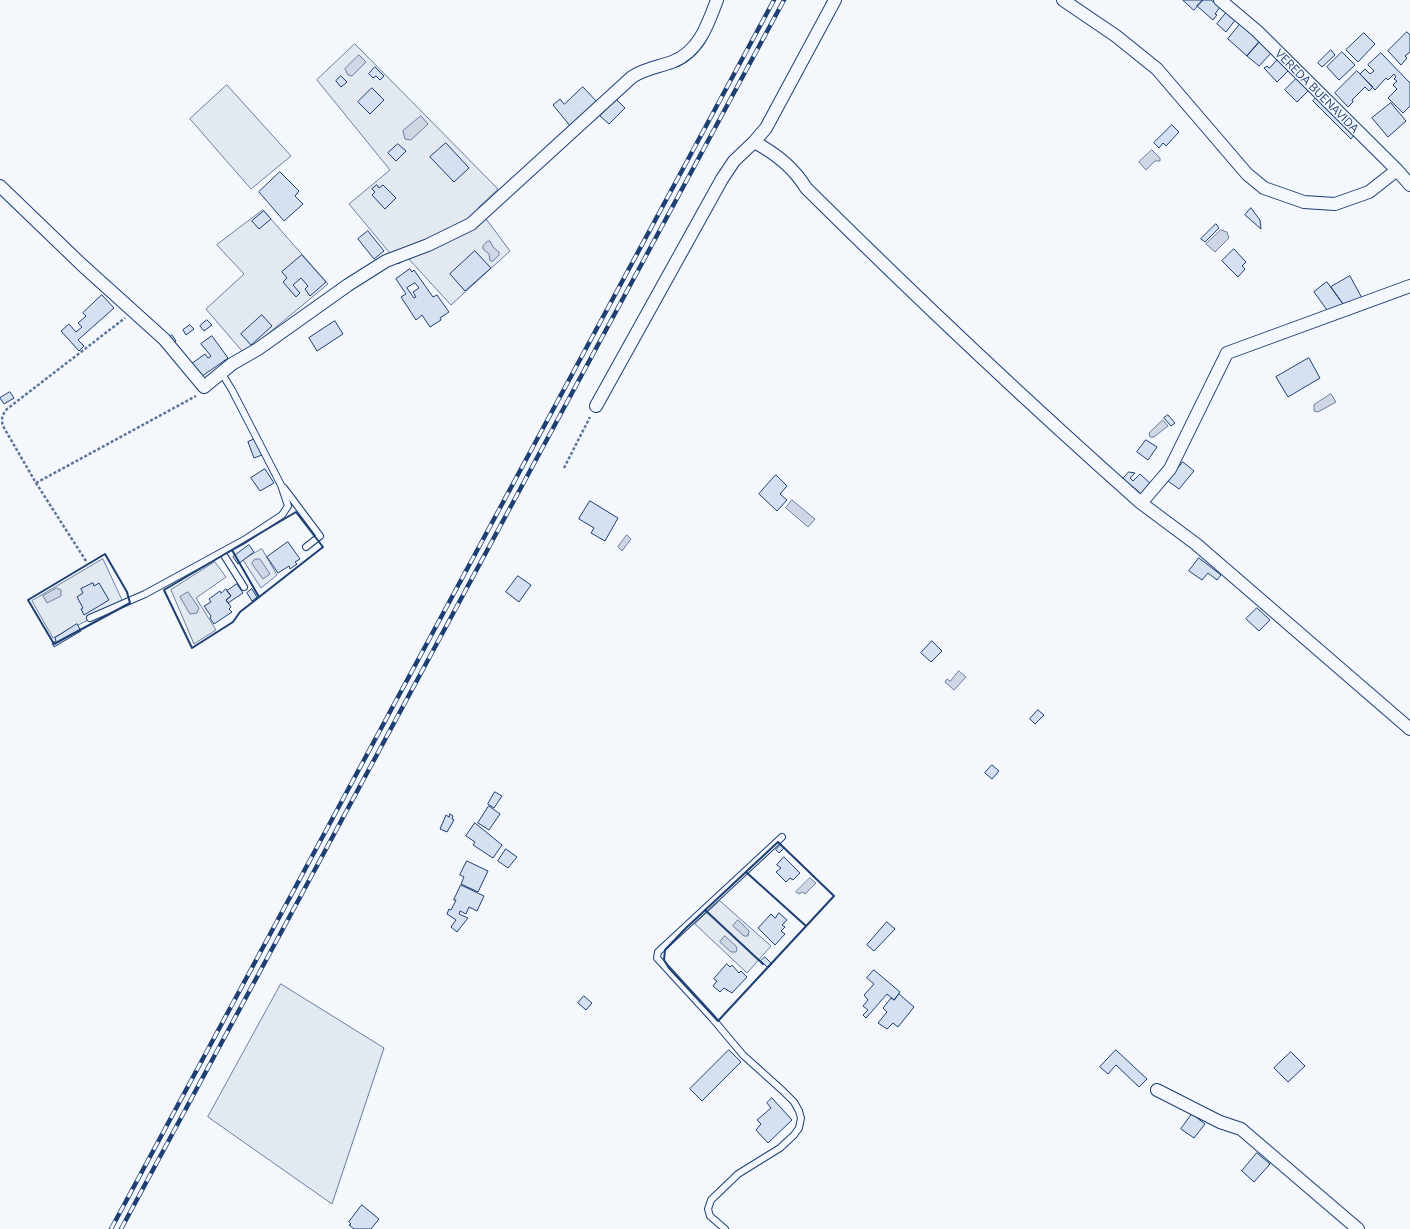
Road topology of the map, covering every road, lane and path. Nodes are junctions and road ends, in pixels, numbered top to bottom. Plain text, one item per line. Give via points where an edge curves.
1 (717, 0) edge
2 (835, 0) edge
3 (1063, 0) edge
4 (1220, 0) edge
5 (754, 142) junction
6 (1398, 170) junction
7 (1410, 185) edge
8 (0, 186) edge
9 (1410, 286) edge
10 (132, 310) junction
11 (221, 372) junction
12 (204, 387) junction
13 (596, 406) joint
14 (564, 468) dead end
15 (36, 483) junction
16 (281, 485) junction
17 (1141, 503) junction
18 (306, 547) dead end
19 (222, 552) junction
20 (86, 561) dead end
21 (244, 587) dead end
22 (90, 618) dead end
23 (1410, 728) edge
24 (782, 837) dead end
25 (1157, 1090) dead end
26 (725, 1229) edge
27 (1358, 1229) edge

1 - 11 street via 706,28 690,51 673,62 639,72 632,77 471,224 428,245 386,260
2 - 5 street via 766,128
3 - 6 street via 1116,36 1157,69 1247,174 1264,188 1304,202 1335,204 1370,192
4 - 6 street, VEREDA BUENAVIDA via 1257,31
5 - 13 street via 734,161 722,178
5 - 17 street via 771,150 798,175 806,188 896,276
6 - 7 street, VEREDA BUENAVIDA
8 - 10 street via 82,266
9 - 17 street via 1227,353 1170,469
10 - 12 street via 164,338
10 - 15 path via 3,414 3,426
11 - 12 street
11 - 16 lane
12 - 15 path via 192,399
13 - 14 path
15 - 20 path
16 - 18 lane via 320,536
16 - 19 lane via 288,506 282,515
17 - 23 street via 1196,544
19 - 21 lane
19 - 22 lane via 145,594
24 - 26 lane via 658,952 657,958 735,1046 794,1102 801,1118 799,1128 780,1148 738,1174 711,1200 708,1209 710,1216
25 - 27 street via 1220,1122 1241,1129

